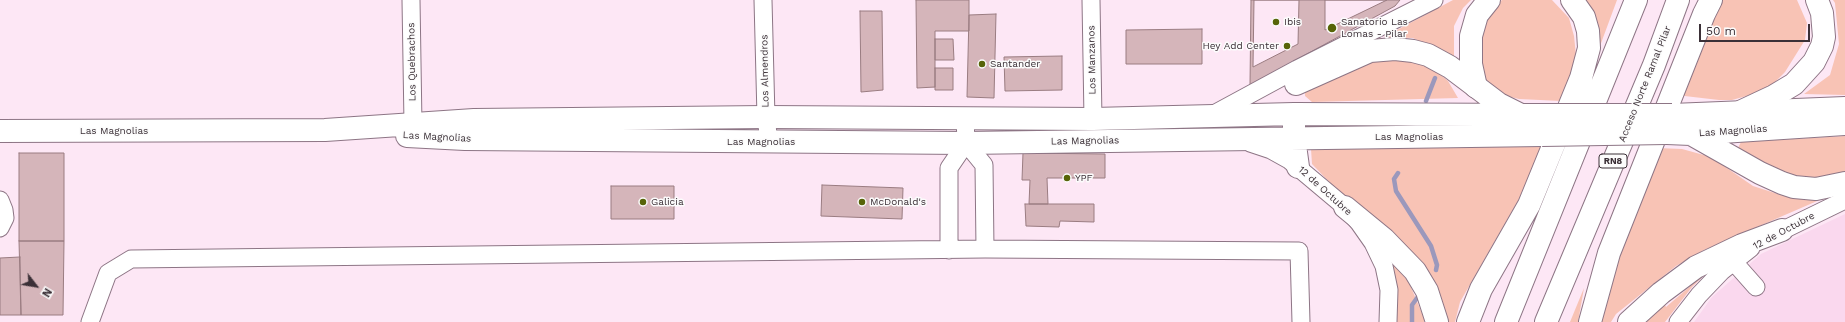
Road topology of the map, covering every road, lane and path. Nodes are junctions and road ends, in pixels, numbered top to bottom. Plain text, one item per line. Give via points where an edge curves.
1 (411, 0) edge
2 (763, 0) edge
3 (1091, 0) edge
4 (1434, 0) edge
5 (1488, 0) edge
6 (1572, 0) edge
7 (1636, 0) edge
8 (1678, 0) edge
9 (1711, 0) edge
10 (1817, 0) edge
11 (1415, 5) edge
12 (1297, 76) junction
13 (1476, 87) junction
14 (1845, 108) edge
15 (1742, 111) junction
16 (1294, 114) junction
17 (1520, 115) junction
18 (1212, 116) junction
19 (766, 117) junction
20 (965, 117) junction
21 (1092, 119) junction
22 (413, 124) junction
23 (1669, 124) junction
24 (1845, 124) edge
25 (1543, 125) junction
26 (325, 130) junction
27 (0, 131) edge
28 (1690, 134) junction
29 (1235, 138) junction
30 (1294, 138) junction
31 (769, 142) junction
32 (966, 142) junction
33 (1298, 167) junction
34 (1845, 183) edge
35 (0, 200) edge
36 (1845, 200) edge
37 (1345, 207) junction
38 (0, 228) edge
39 (1782, 230) junction
40 (984, 249) junction
41 (949, 250) junction
42 (1733, 261) junction
43 (1756, 287) dead end
44 (90, 322) edge
45 (1301, 322) edge
46 (1388, 322) edge
47 (1437, 322) edge
48 (1468, 322) edge
49 (1506, 322) edge
50 (1546, 322) edge
51 (1590, 322) edge
52 (1629, 322) edge
53 (1678, 322) edge

1 - 22 street, Los Quebrachos
2 - 19 street, Los Almendros
3 - 21 street, Los Manzanos
4 - 11 street
5 - 13 main road via 1477,15 1471,36 1470,64
6 - 48 main road via 1584,17 1588,31 1589,48 1581,78 1529,205 1488,275
7 - 49 main road
8 - 50 main road, Acceso Norte Ramal Pilar / RN8 via 1654,65
9 - 51 main road via 1609,253
10 - 15 main road via 1822,13 1824,37 1814,62 1794,84
11 - 12 street
12 - 13 main road via 1370,51 1395,49 1428,55 1450,67
12 - 16 main road
12 - 18 street
13 - 17 main road
14 - 15 main road, Las Magnolias
15 - 23 main road, Las Magnolias
16 - 17 main road, Las Magnolias
16 - 18 main road, Las Magnolias
16 - 30 main road
17 - 25 main road, Las Magnolias
18 - 21 main road, Las Magnolias
19 - 20 main road, Las Magnolias
19 - 22 main road, Las Magnolias via 474,120
19 - 31 street, Los Almendros
20 - 21 main road, Las Magnolias
20 - 32 street
22 - 26 main road, Las Magnolias
23 - 25 main road, Las Magnolias, bridge
23 - 28 main road, Las Magnolias
24 - 28 main road, Las Magnolias
25 - 30 main road, Las Magnolias
26 - 27 main road, Las Magnolias
26 - 31 main road, Las Magnolias via 465,140
28 - 34 main road via 1760,173 1794,187 1816,188
29 - 30 main road, Las Magnolias
29 - 32 main road, Las Magnolias
29 - 33 street, 12 de Octubre via 1271,150
30 - 33 main road
31 - 32 main road, Las Magnolias
32 - 40 street via 984,165
32 - 41 street via 949,168
33 - 37 street, 12 de Octubre
35 - 38 street via 5,218
36 - 39 street, 12 de Octubre
37 - 46 street, 12 de Octubre via 1370,238 1384,266 1389,290
37 - 47 main road via 1384,239 1415,271 1427,291
39 - 42 street, 12 de Octubre
39 - 52 main road via 1742,244 1696,267 1661,293
40 - 41 street
40 - 45 street via 1299,252
41 - 44 street via 131,260 108,273
42 - 43 street
42 - 53 street, 12 de Octubre via 1699,295

